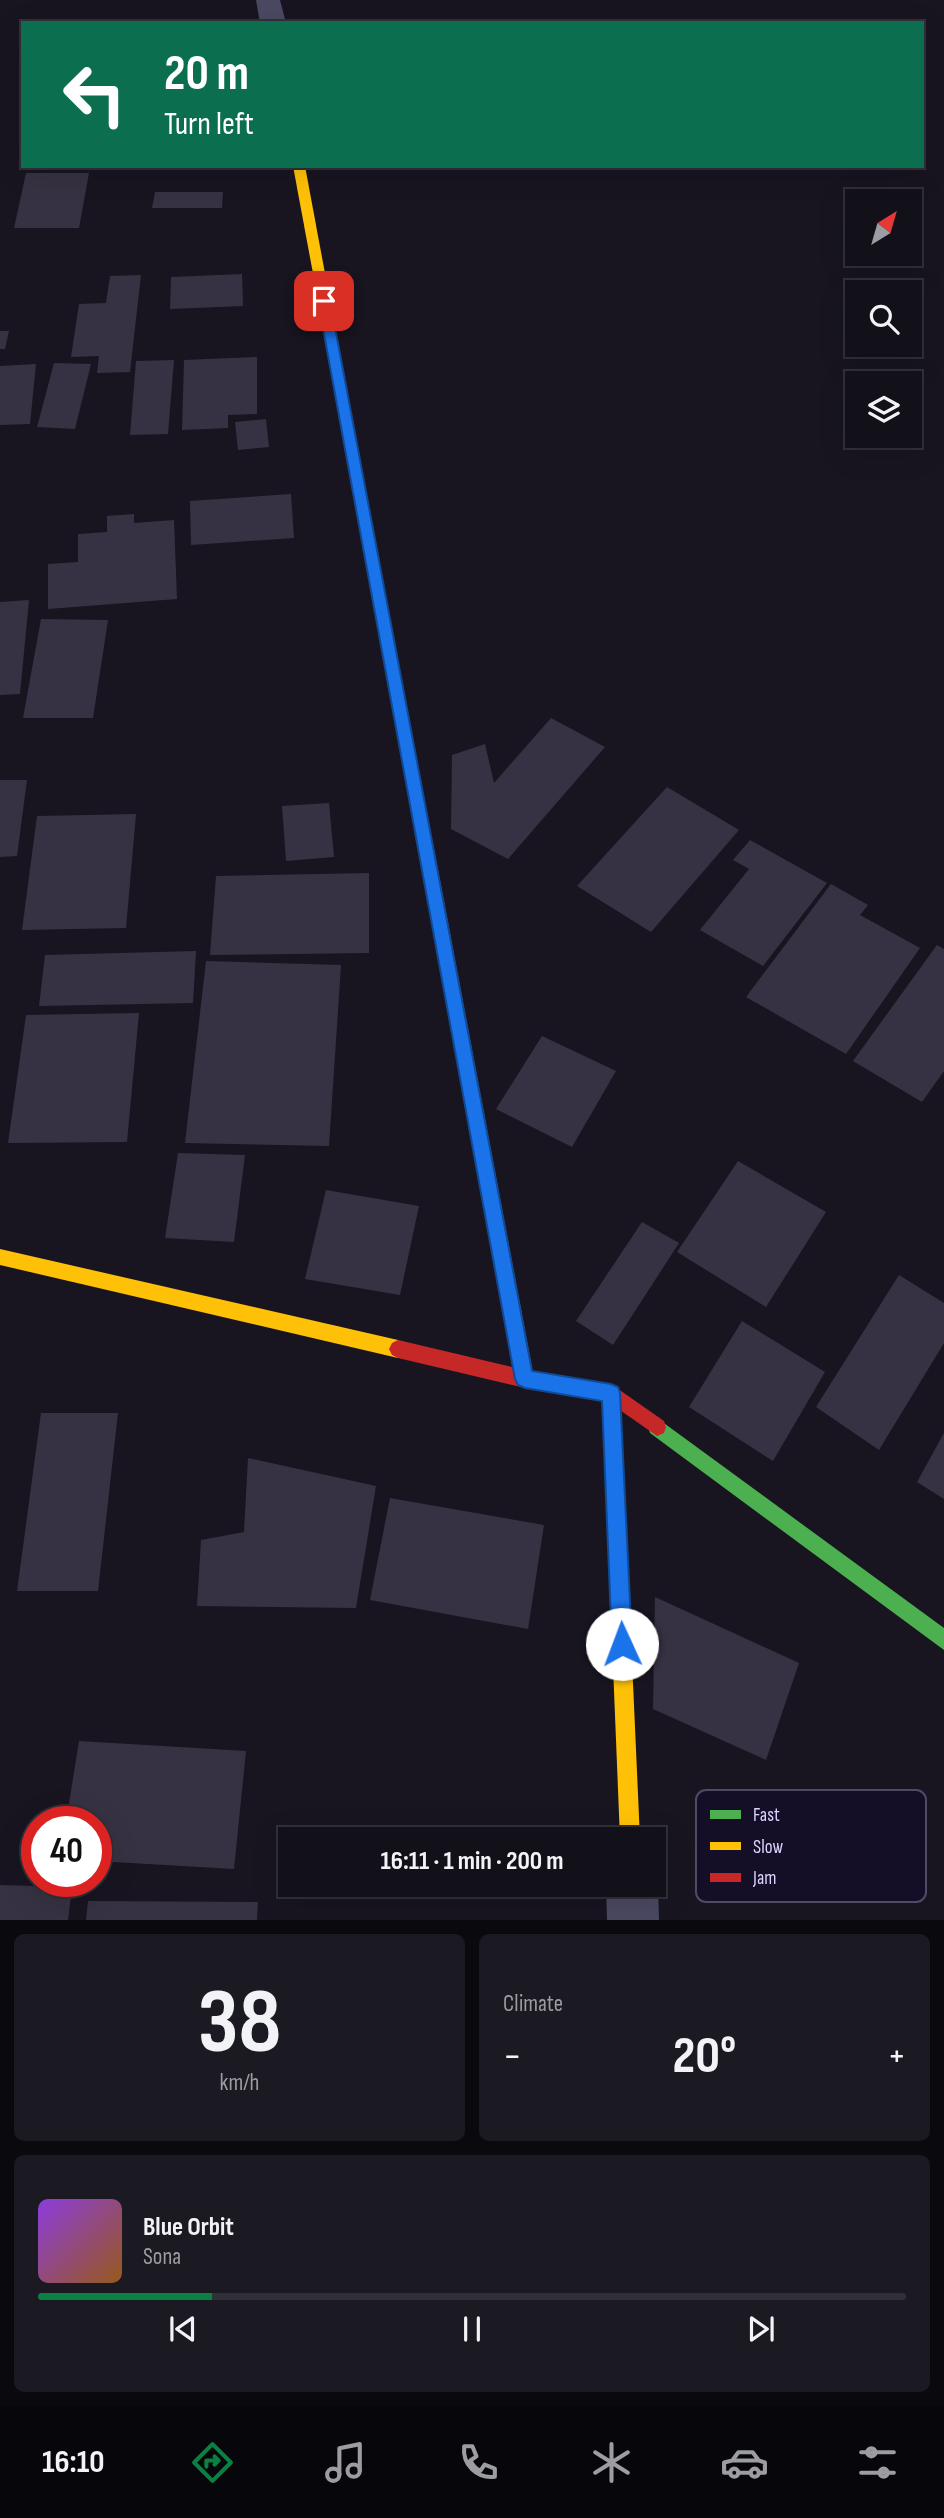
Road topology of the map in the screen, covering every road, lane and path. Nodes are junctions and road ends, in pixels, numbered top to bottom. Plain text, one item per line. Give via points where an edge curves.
1 (268, 0) edge
2 (273, 21) edge
3 (299, 168) edge
4 (0, 1257) edge
5 (525, 1379) junction
6 (611, 1393) junction
7 (944, 1640) edge
8 (629, 1827) edge
9 (632, 1897) edge
10 (633, 1920) edge

1 - 2 street
3 - 5 street
4 - 5 street
5 - 6 street
6 - 7 street
6 - 8 street
9 - 10 street

